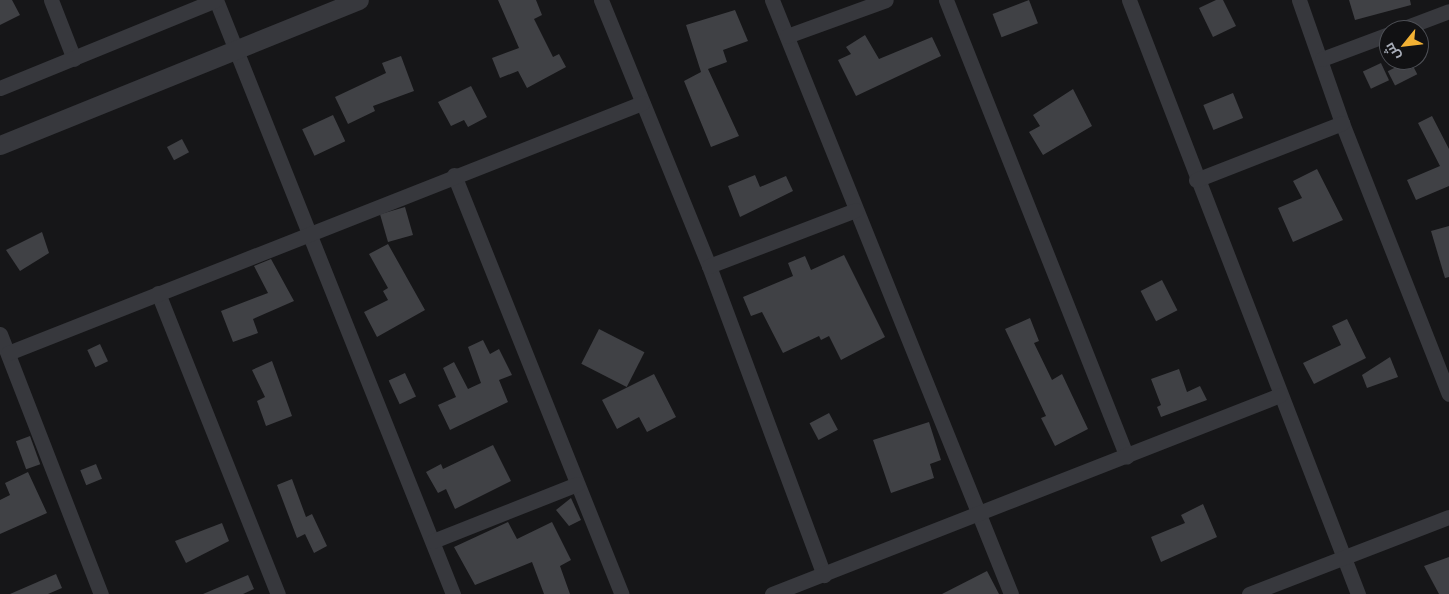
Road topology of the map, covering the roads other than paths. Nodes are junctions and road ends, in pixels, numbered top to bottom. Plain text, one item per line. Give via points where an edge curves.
1 (51, 0) edge
2 (216, 0) edge
3 (359, 0) edge
4 (601, 0) edge
5 (772, 0) edge
6 (886, 0) edge
7 (946, 0) edge
8 (1128, 0) edge
9 (1299, 0) edge
10 (1449, 11) edge
11 (1425, 20) edge
12 (787, 36) junction
13 (1379, 38) edge
14 (235, 49) junction
15 (74, 59) junction
16 (1322, 59) junction
17 (0, 88) edge
18 (642, 103) junction
19 (1342, 123) junction
20 (0, 145) edge
21 (454, 175) junction
22 (1196, 180) junction
23 (856, 210) junction
24 (310, 232) junction
25 (709, 266) junction
26 (158, 293) junction
27 (0, 334) edge
28 (8, 353) junction
29 (1449, 394) edge
30 (1280, 395) junction
31 (1127, 456) junction
32 (577, 484) junction
33 (980, 514) junction
34 (1449, 517) edge
35 (433, 542) junction
36 (1345, 557) junction
37 (824, 575) junction
38 (101, 594) edge
39 (278, 594) edge
40 (453, 594) edge
41 (622, 594) edge
42 (772, 594) edge
43 (1011, 594) edge
44 (1249, 594) edge
45 (1358, 594) edge

1 - 15 street
2 - 14 street
2 - 15 street
3 - 14 street
4 - 18 street
5 - 12 street
6 - 12 street
7 - 31 street
8 - 22 street
9 - 16 street
10 - 11 street
12 - 23 street
13 - 16 street
14 - 20 street
14 - 24 street
15 - 17 street
16 - 19 street
18 - 21 street
18 - 25 street
19 - 22 street
19 - 29 street
21 - 24 street
21 - 32 street
22 - 30 street
23 - 25 street
23 - 33 street
24 - 26 street
24 - 35 street
25 - 37 street
26 - 28 street
26 - 39 street
27 - 28 street
28 - 38 street
30 - 31 street
30 - 36 street
31 - 33 street
32 - 35 street
32 - 41 street
33 - 37 street
33 - 43 street
34 - 36 street
35 - 40 street
36 - 44 street
36 - 45 street
37 - 42 street

